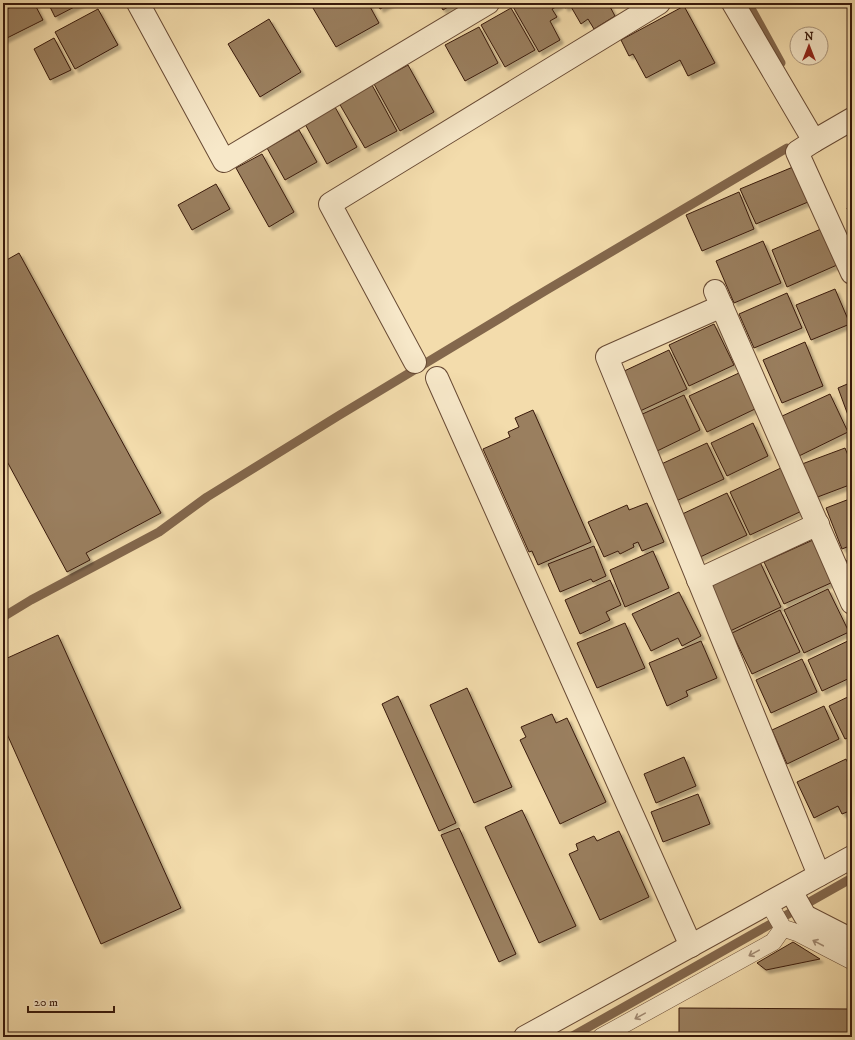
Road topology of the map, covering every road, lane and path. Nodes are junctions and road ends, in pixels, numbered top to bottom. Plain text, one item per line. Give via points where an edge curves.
1 (138, 3) edge
2 (488, 3) edge
3 (659, 3) edge
4 (733, 3) edge
5 (852, 118) edge
6 (814, 141) junction
7 (852, 273) edge
8 (416, 362) dead end
9 (437, 378) dead end
10 (818, 524) junction
11 (698, 580) junction
12 (852, 602) edge
13 (852, 857) edge
14 (819, 875) junction
15 (798, 902) junction
16 (777, 917) junction
17 (852, 940) edge
18 (691, 946) junction
19 (852, 961) edge
20 (525, 1037) edge
21 (601, 1037) edge

1 - 2 street via 224,161
3 - 8 street via 330,204
4 - 6 street
5 - 6 street
6 - 7 street via 797,152
9 - 18 street
10 - 11 street
10 - 11 street via 719,299 607,357
10 - 12 street
11 - 14 street
13 - 14 street
14 - 15 street
15 - 16 street
15 - 17 street
16 - 18 street
19 -> 16 lane via 798,932
16 -> 21 lane via 773,942
18 - 20 street

